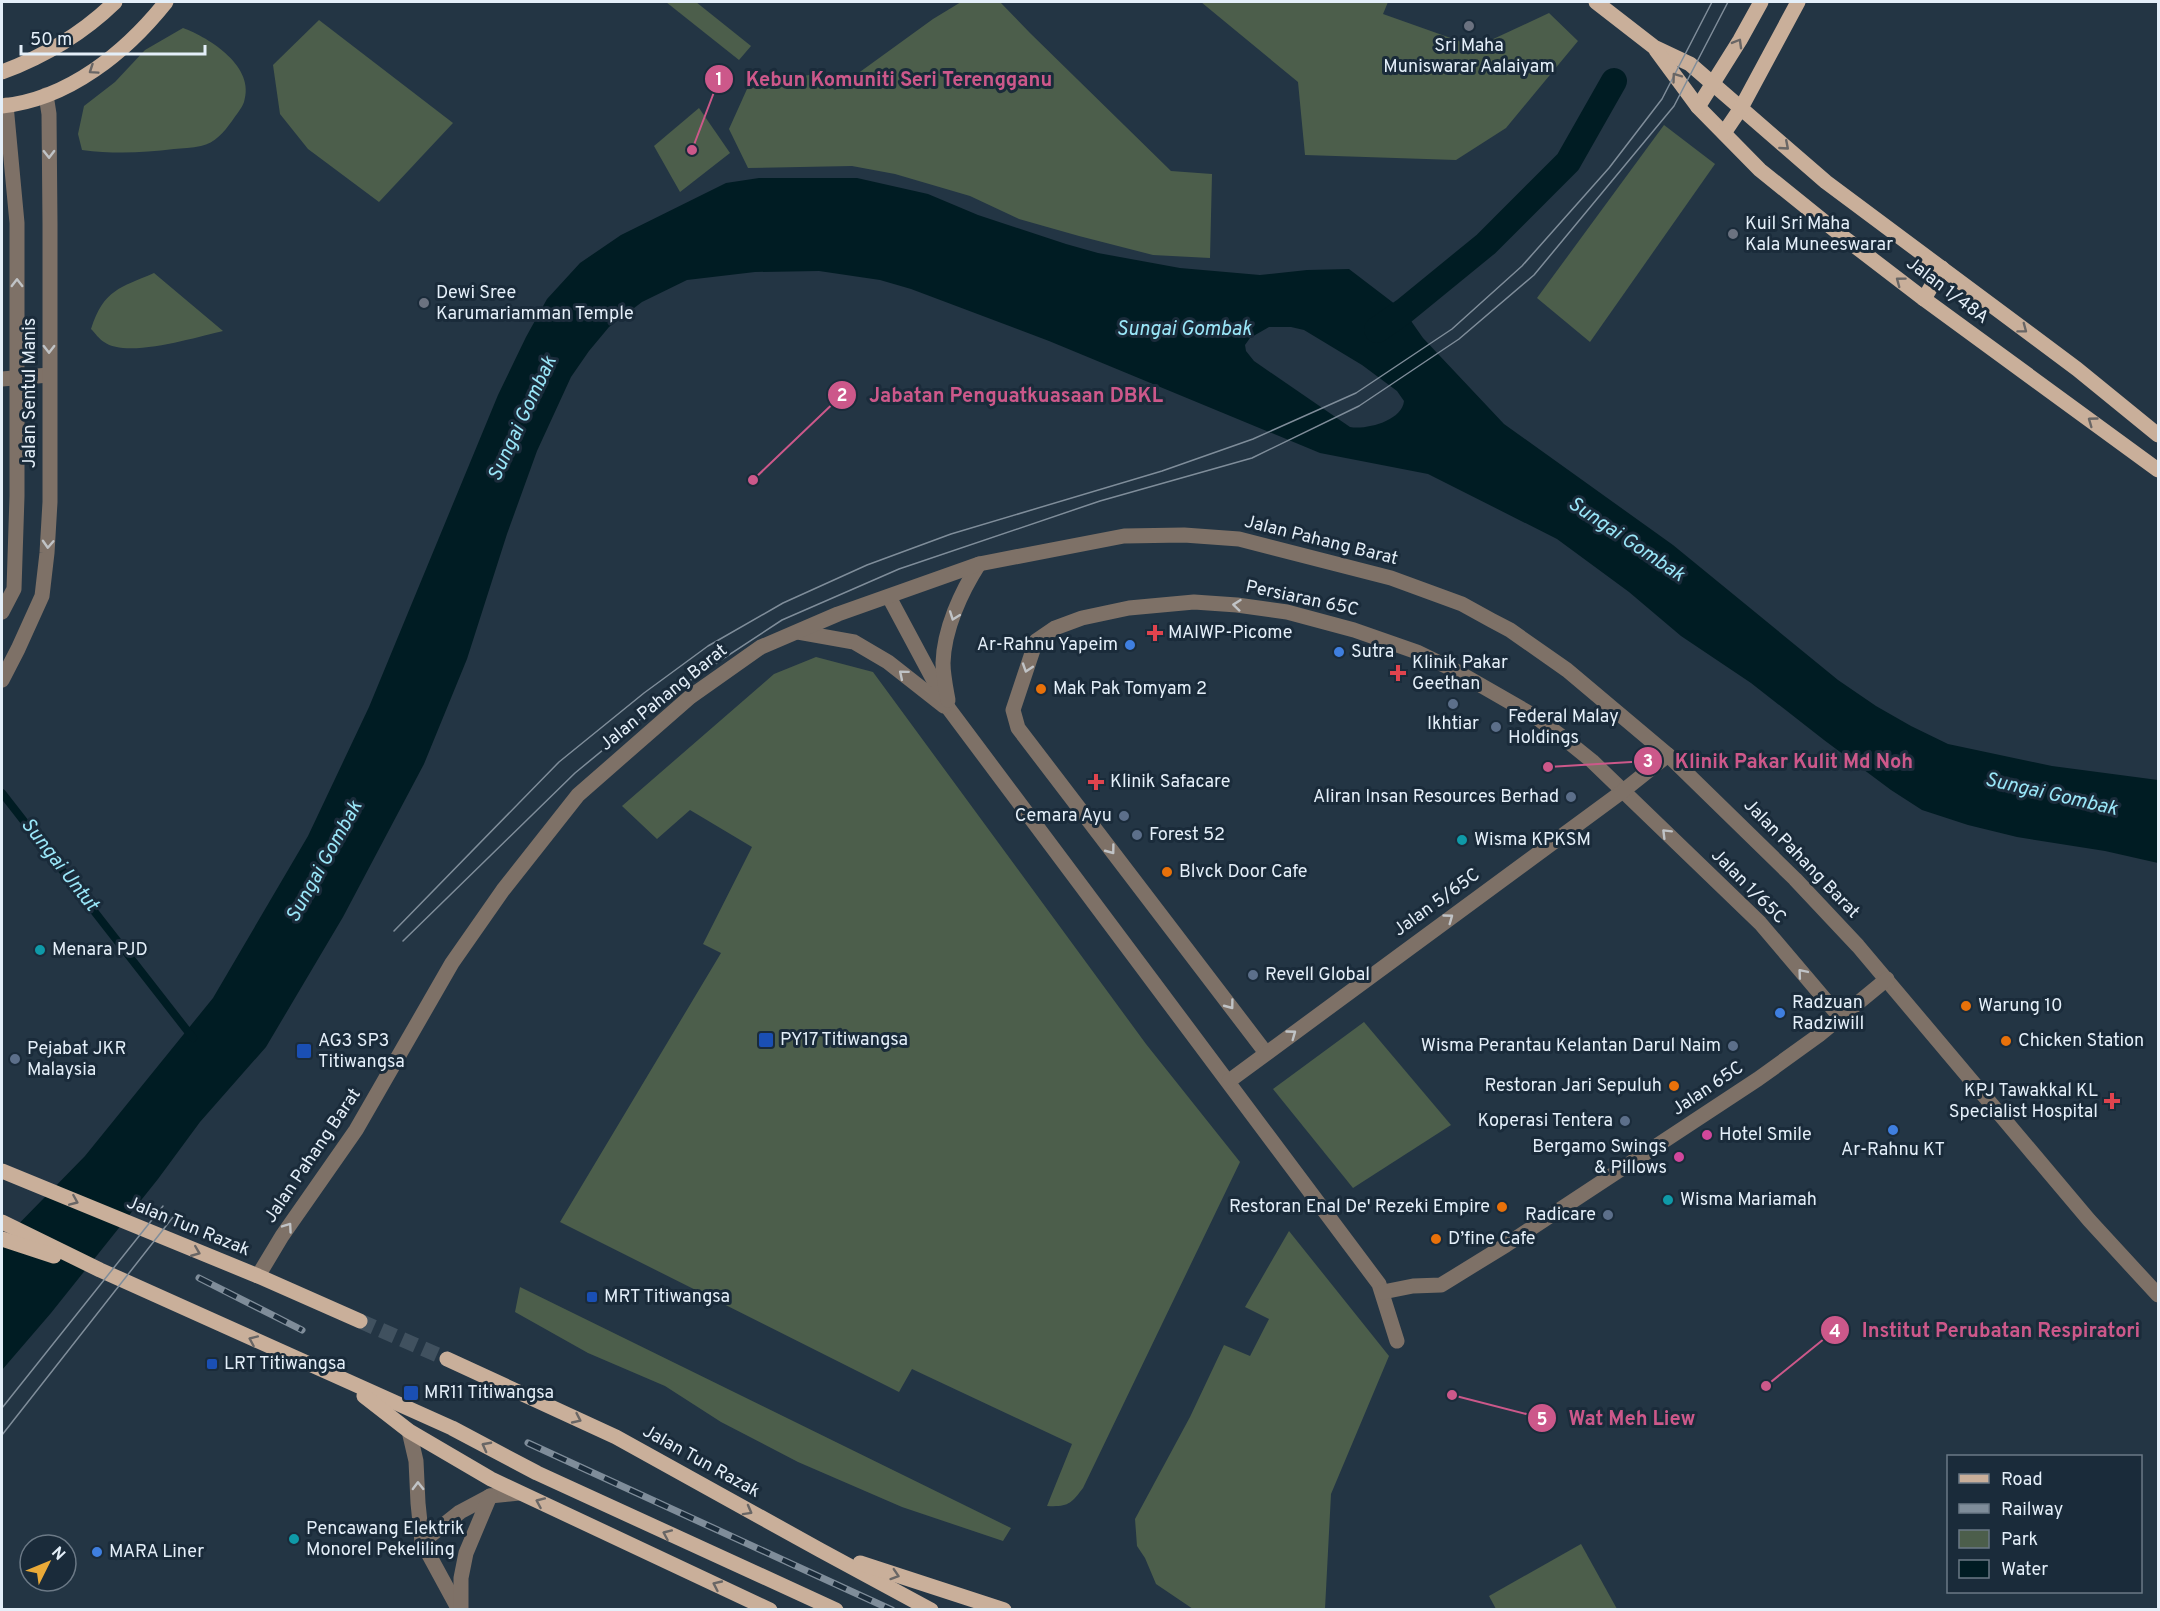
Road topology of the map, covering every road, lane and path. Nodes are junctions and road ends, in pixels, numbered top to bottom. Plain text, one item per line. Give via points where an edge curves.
1 (115, 2) edge
2 (166, 2) edge
3 (1596, 2) edge
4 (1761, 2) edge
5 (1798, 2) edge
6 (1654, 47) junction
7 (2, 72) edge
8 (1713, 83) junction
9 (46, 96) junction
10 (4, 106) edge
11 (1698, 107) junction
12 (1741, 108) junction
13 (1724, 133) junction
14 (1942, 268) junction
15 (1924, 299) junction
16 (49, 375) junction
17 (18, 378) junction
18 (2, 380) edge
19 (2158, 435) edge
20 (2158, 470) edge
21 (979, 564) junction
22 (889, 597) junction
23 (2, 612) edge
24 (797, 632) junction
25 (2, 680) edge
26 (949, 709) junction
27 (1668, 755) junction
28 (1623, 791) junction
29 (1887, 979) junction
30 (1840, 1017) junction
31 (1266, 1053) junction
32 (1229, 1081) junction
33 (2, 1171) edge
34 (2, 1222) edge
35 (2, 1239) edge
36 (100, 1270) junction
37 (258, 1276) junction
38 (1383, 1292) junction
39 (2158, 1295) edge
40 (360, 1321) tunnel mouth
41 (1397, 1341) dead end
42 (447, 1359) tunnel mouth
43 (345, 1381) junction
44 (409, 1431) junction
45 (519, 1493) junction
46 (490, 1496) junction
47 (422, 1542) junction
48 (820, 1550) junction
49 (460, 1610) edge
50 (770, 1610) edge
51 (836, 1610) edge
52 (932, 1610) edge
53 (1004, 1610) edge

1 - 7 main road via 52,51
2 -> 9 main road via 116,55
3 - 6 main road, Jalan 1/48A
8 -> 4 main road
5 - 12 main road
6 - 8 main road, Jalan 1/48A via 1690,64
11 -> 6 main road, Jalan 1/48A
8 - 11 main road
8 - 12 main road, Jalan 1/48A
9 - 10 main road
9 -> 16 street, Jalan Sentul Manis
17 -> 10 street, Jalan Sentul Manis via 17,223
11 - 13 main road, Jalan 1/48A
12 - 13 main road
12 -> 14 main road, Jalan 1/48A via 1826,182
15 -> 13 main road, Jalan 1/48A via 1760,170
14 - 15 main road
14 -> 19 main road, Jalan 1/48A
20 -> 15 main road, Jalan 1/48A
16 - 17 street
16 -> 25 street, Jalan Sentul Manis via 50,502 42,596
17 - 18 street
17 - 23 street, Jalan Sentul Manis via 17,549 14,589
21 - 22 street, Jalan Pahang Barat
21 -> 26 street via 961,595 945,647 943,664
21 - 27 street, Jalan Pahang Barat via 1112,538 1164,535 1239,539 1391,578 1462,604 1510,630 1567,670
22 - 24 street, Jalan Pahang Barat
22 - 26 street
26 -> 24 street via 888,662 854,642
37 -> 24 street, Jalan Pahang Barat via 356,1130 452,963 502,890 579,795 719,675 761,647
26 - 32 street
27 - 28 street, Jalan 5/65C
27 - 29 street, Jalan Pahang Barat via 1795,879
30 -> 28 street, Jalan 1/65C via 1760,923
31 -> 28 street, Jalan 5/65C
28 -> 31 street, Persiaran 65C via 1536,717 1456,671 1417,652 1302,615 1237,604 1160,604 1082,618 1036,641 1013,710 1018,728
29 - 30 street, Jalan 65C
29 - 39 street, Jalan Pahang Barat via 1983,1097
30 - 38 street, Jalan 65C via 1749,1085 1441,1285
31 - 32 street, Jalan 5/65C
32 - 38 street
33 -> 37 main road, Jalan Tun Razak
34 - 36 main road
35 - 36 main road
43 -> 36 main road
37 - 40 main road, Jalan Tun Razak
38 - 41 street
42 -> 48 main road, Jalan Tun Razak via 616,1437
43 - 44 main road
51 -> 43 main road
44 - 45 main road
47 -> 44 street via 416,1461
45 - 46 street
50 -> 45 main road
46 - 47 street via 460,1512
46 - 49 street via 466,1553
47 - 49 street
48 - 52 main road, Jalan Tun Razak
48 -> 53 main road

